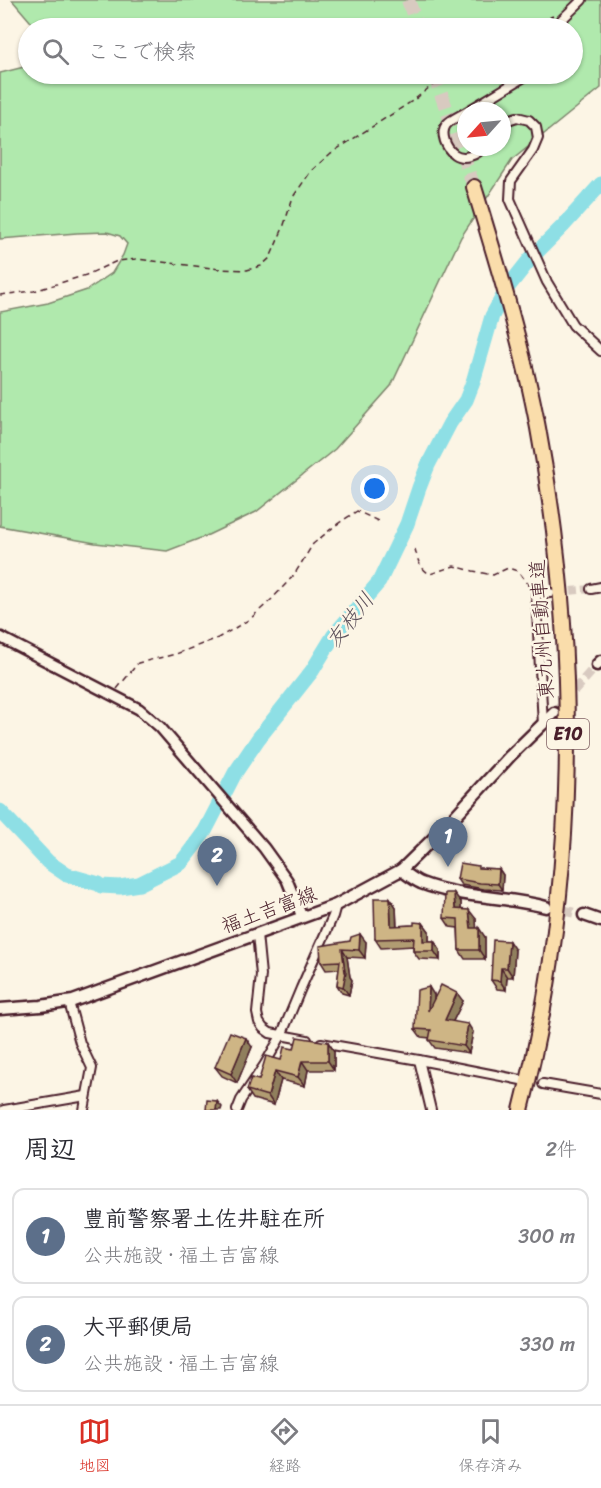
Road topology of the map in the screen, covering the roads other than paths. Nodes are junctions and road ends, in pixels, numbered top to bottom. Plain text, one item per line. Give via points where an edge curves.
1 (582, 0) edge
2 (563, 18) edge
3 (513, 84) edge
4 (483, 102) edge
5 (457, 118) edge
6 (511, 119) edge
7 (457, 156) edge
8 (474, 187) tunnel mouth
9 (601, 351) edge
10 (601, 587) edge
11 (591, 589) tunnel mouth
12 (549, 593) dead end
13 (0, 638) edge
14 (554, 713) tunnel mouth
15 (543, 725) junction
16 (401, 870) junction
17 (336, 905) junction
18 (546, 907) tunnel mouth
19 (584, 915) tunnel mouth
20 (302, 917) junction
21 (601, 921) edge
22 (257, 934) junction
23 (69, 1002) junction
24 (0, 1009) edge
25 (281, 1036) junction
26 (419, 1060) junction
27 (520, 1080) dead end
28 (543, 1084) dead end
29 (601, 1094) edge
30 (86, 1096) junction
31 (4, 1110) edge
32 (84, 1110) edge
33 (237, 1110) edge
34 (431, 1110) edge
35 (521, 1110) edge

1 - 2 street
3 - 4 street
5 - 7 street via 447,124 443,133 446,144
6 - 9 street via 529,120 536,127 538,138 511,181 510,199 547,282 573,325
8 - 35 highway, 東九州自動車道 / E10 via 538,426 559,573 567,671 562,876 555,940
10 - 11 street
12 - 15 street via 536,594
13 - 20 street via 139,709 160,727 288,880
14 - 15 main road, 福土吉富線
15 - 16 main road, 福土吉富線
16 - 17 main road, 福土吉富線
16 - 18 main road via 419,882 444,890
17 - 20 main road, 福土吉富線
17 - 25 street
19 - 21 main road
20 - 22 main road, 福土吉富線
22 - 23 main road, 福土吉富線
22 - 25 street via 261,975 258,1022 270,1033
23 - 24 main road, 福土吉富線
23 - 30 street via 80,1043 92,1068
25 - 26 street
25 - 33 street
26 - 27 street
26 - 34 street
28 - 29 street
30 - 31 street
30 - 32 street

